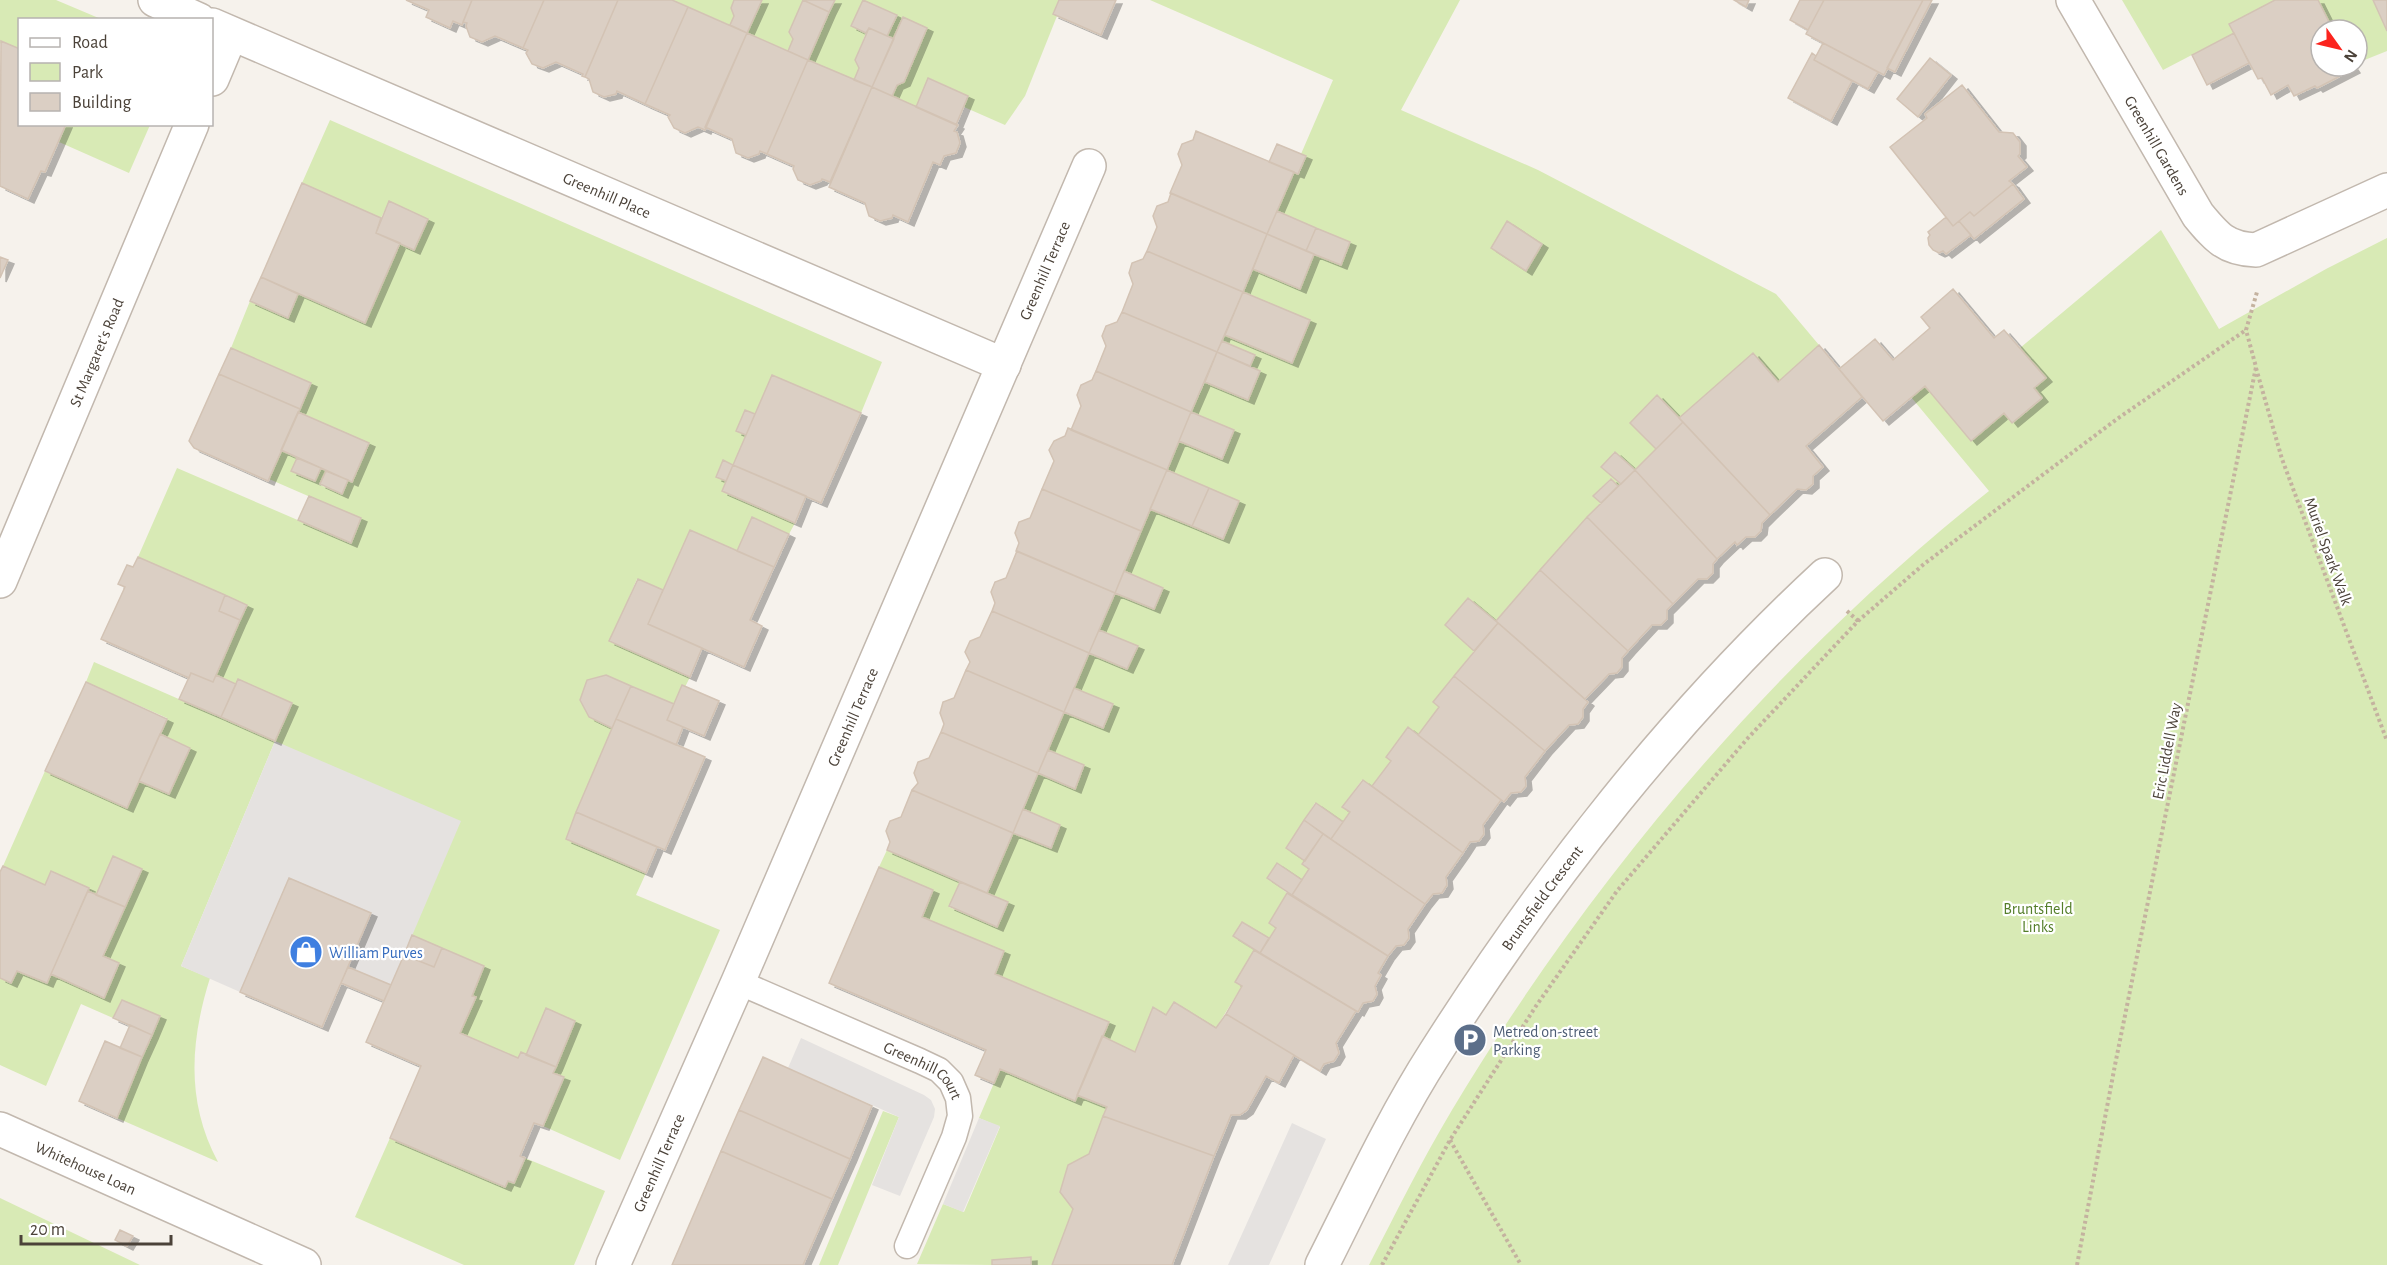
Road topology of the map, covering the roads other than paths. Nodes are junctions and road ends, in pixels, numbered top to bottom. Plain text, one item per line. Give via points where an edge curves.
1 (155, 0) edge
2 (2073, 0) edge
3 (195, 18) edge
4 (221, 29) edge
5 (213, 73) edge
6 (191, 126) edge
7 (1089, 166) dead end
8 (2387, 190) edge
9 (1004, 365) junction
10 (1825, 574) dead end
11 (0, 582) edge
12 (738, 982) junction
13 (0, 1129) edge
14 (907, 1246) dead end
15 (304, 1265) edge
16 (613, 1265) edge
17 (1322, 1265) edge

1 - 3 street
2 - 8 street, Greenhill Gardens via 2198,215 2227,244 2242,250 2271,245
4 - 5 street
4 - 9 street, Greenhill Place
6 - 11 street, St Margaret's Road
7 - 9 street, Greenhill Terrace
9 - 12 street, Greenhill Terrace
10 - 17 street, Bruntsfield Crescent via 1684,720 1555,878 1434,1054
12 - 14 lane, Greenhill Court via 920,1060 951,1082 960,1116
12 - 16 street, Greenhill Terrace
13 - 15 street, Whitehouse Loan

